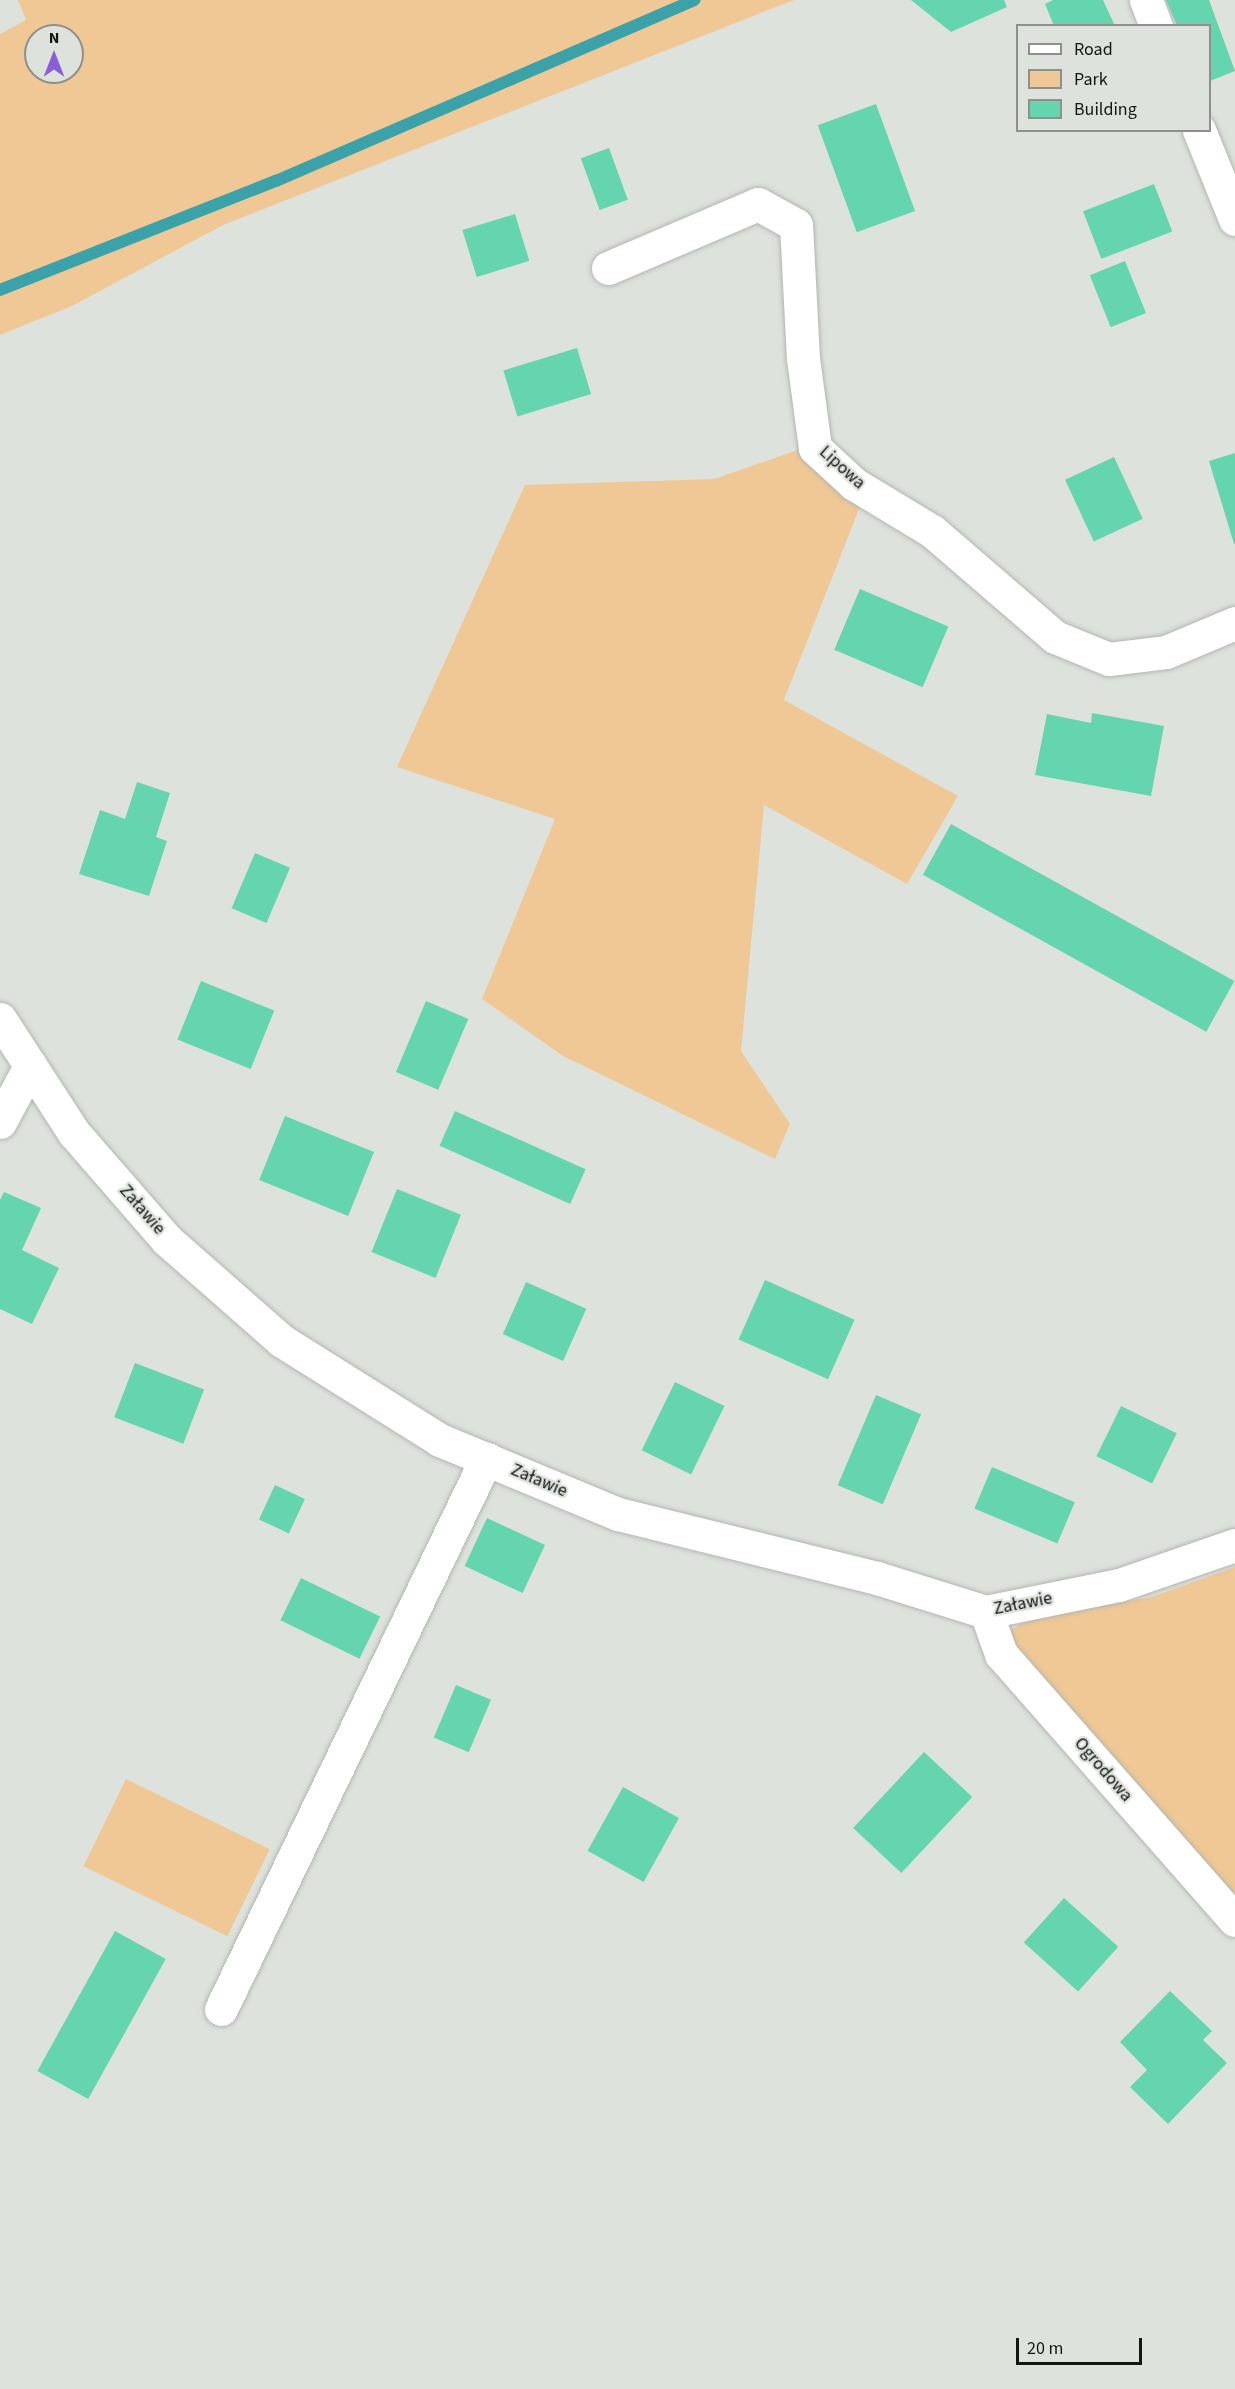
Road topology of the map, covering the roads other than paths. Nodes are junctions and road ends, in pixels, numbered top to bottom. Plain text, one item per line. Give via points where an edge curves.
1 (1146, 0) edge
2 (1155, 24) edge
3 (1200, 132) edge
4 (1235, 219) edge
5 (608, 268) dead end
6 (1235, 623) edge
7 (0, 1019) edge
8 (30, 1066) junction
9 (0, 1122) edge
10 (486, 1459) junction
11 (1235, 1545) edge
12 (986, 1612) junction
13 (1235, 1920) edge
14 (221, 2009) dead end

1 - 2 street
3 - 4 street
5 - 6 street, Lipowa via 758,204 796,225 803,358 815,448 854,483 932,531 1055,638 1109,659 1166,652
7 - 8 street, Załawie
8 - 9 street
8 - 10 street, Załawie via 74,1134 168,1240 282,1341 441,1440
10 - 12 street, Załawie via 618,1514 878,1578
10 - 14 street
11 - 12 street, Załawie via 1119,1585
12 - 13 street, Ogrodowa via 1001,1654

